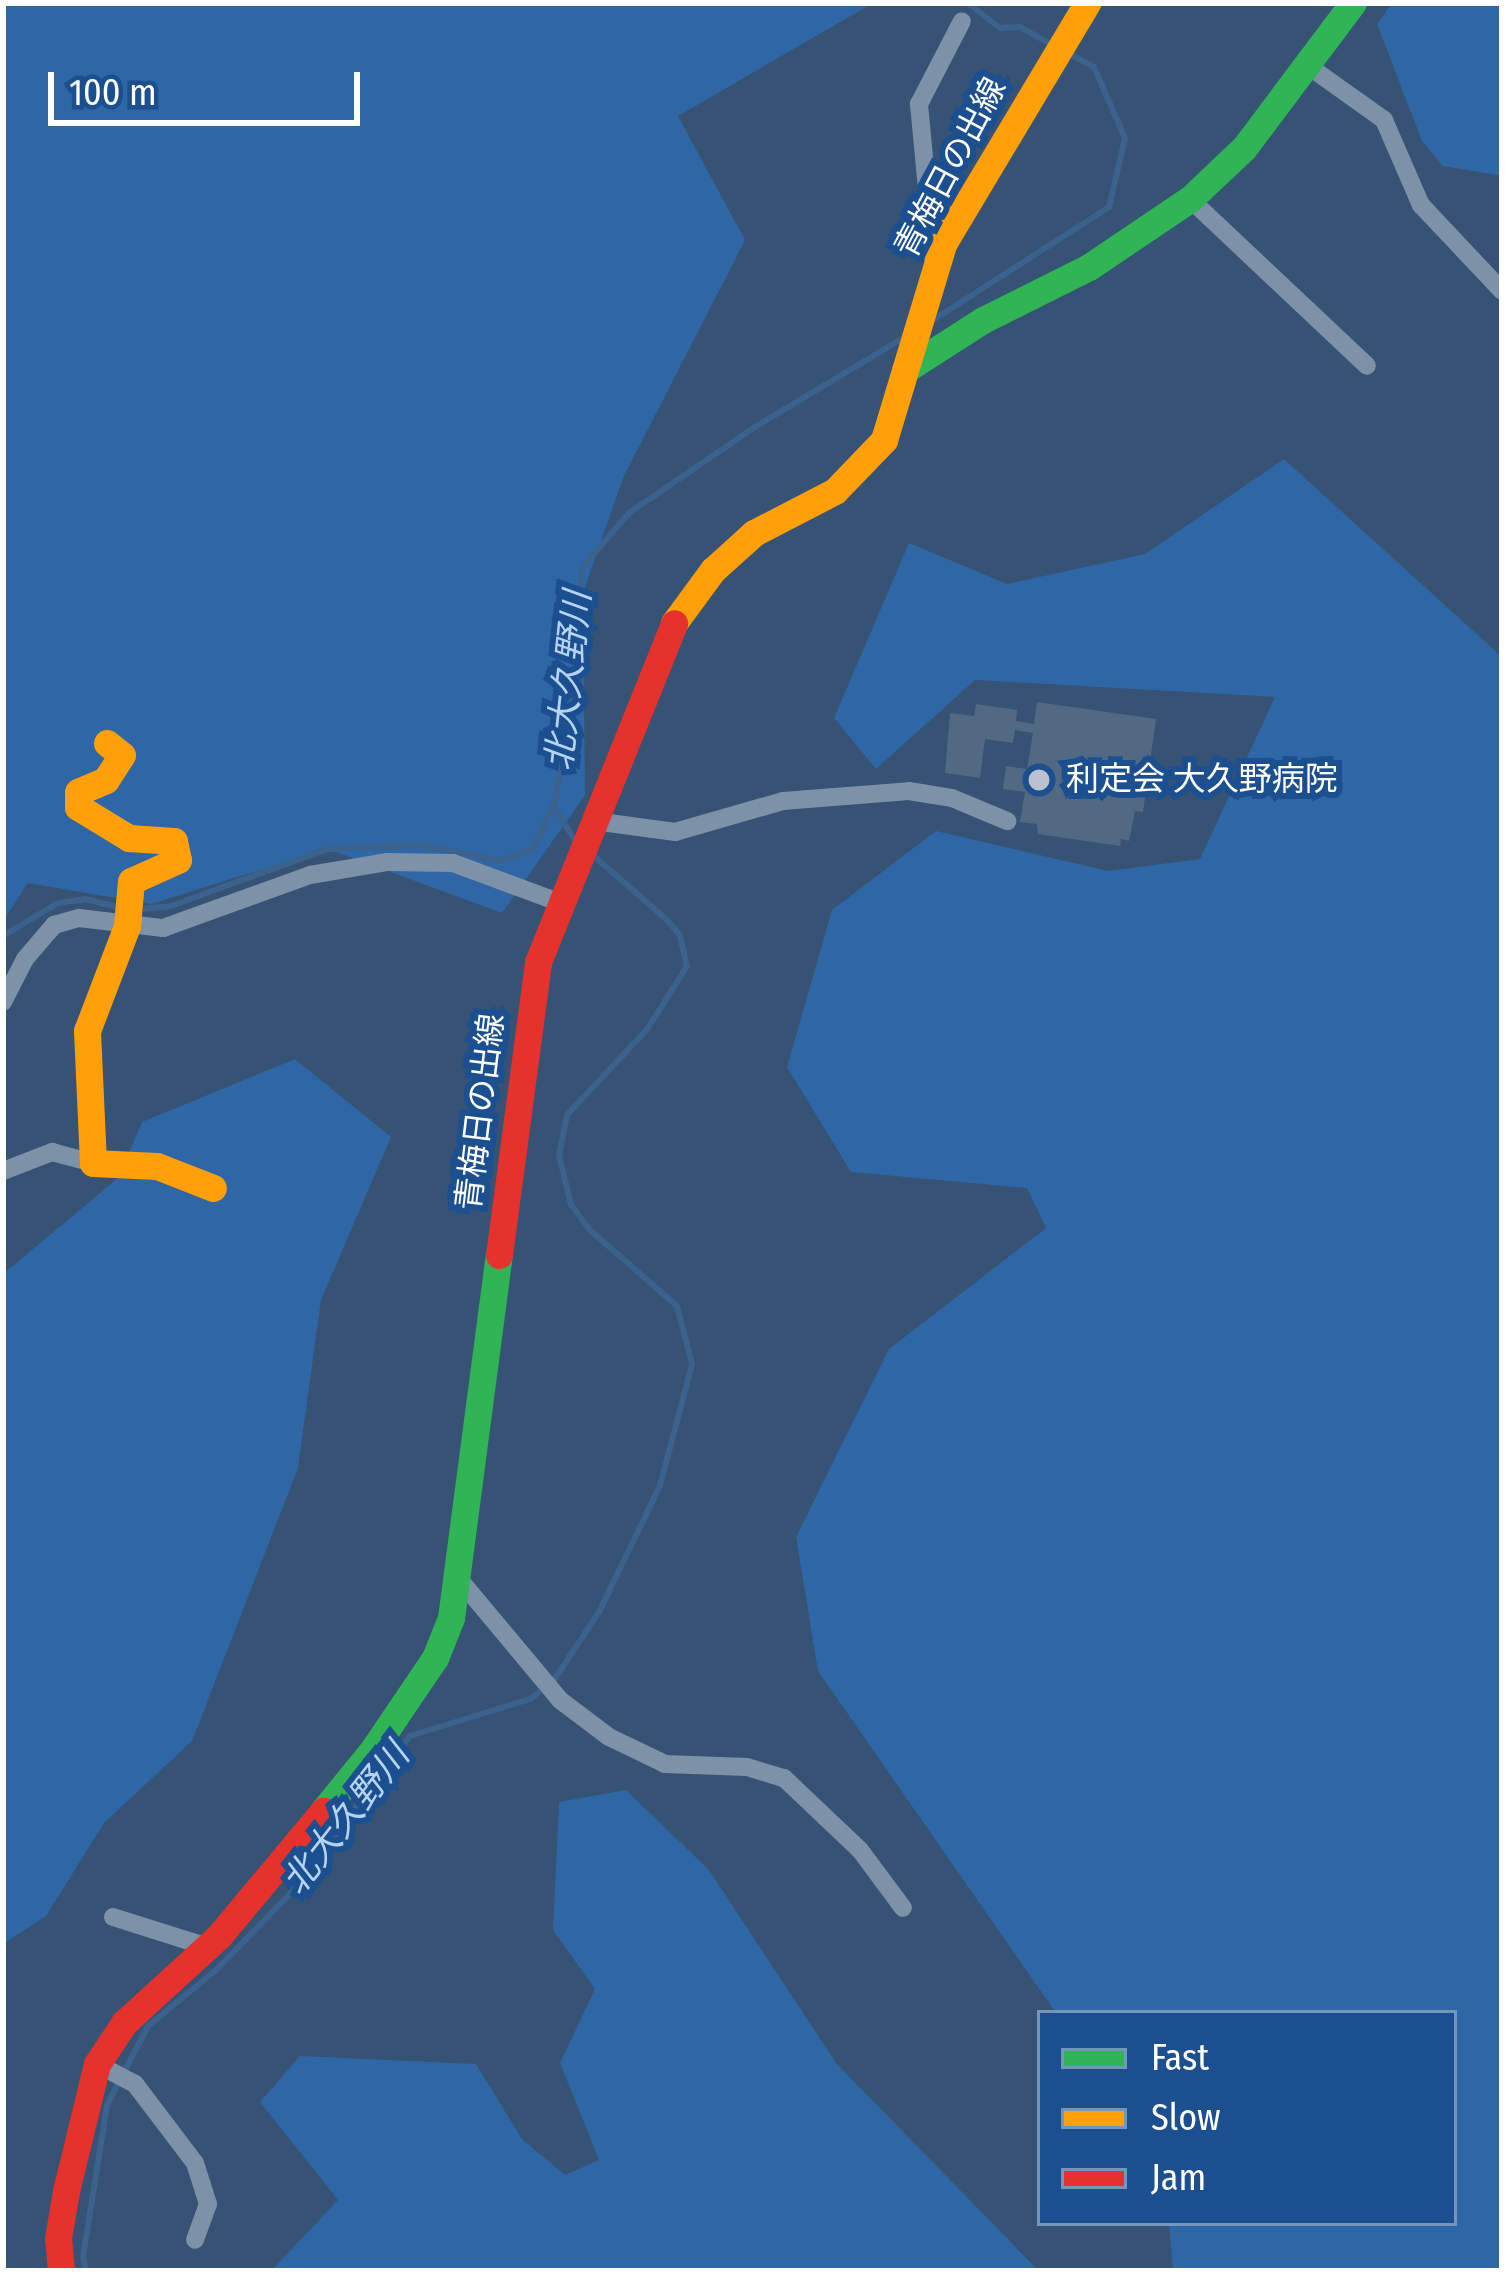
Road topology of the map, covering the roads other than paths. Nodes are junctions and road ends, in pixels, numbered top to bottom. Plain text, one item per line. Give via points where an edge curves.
1 (1088, 3) edge
2 (1353, 3) edge
3 (962, 21) dead end
4 (1307, 64) junction
5 (1190, 200) junction
6 (935, 268) junction
7 (1502, 291) edge
8 (908, 358) junction
9 (1367, 366) dead end
10 (107, 743) dead end
11 (1007, 821) dead end
12 (587, 841) junction
13 (561, 903) junction
14 (127, 926) junction
15 (3, 1002) edge
16 (93, 1163) junction
17 (3, 1172) edge
18 (213, 1188) dead end
19 (459, 1579) junction
20 (903, 1908) dead end
21 (113, 1917) dead end
22 (208, 1946) junction
23 (103, 2067) junction
24 (195, 2240) dead end
25 (61, 2271) edge

1 - 6 main road, 青梅日の出線 via 975,186
2 - 4 main road
3 - 6 street via 919,104
4 - 5 main road via 1244,148
4 - 7 street via 1384,120 1421,205
5 - 8 main road via 1089,267
5 - 9 street
6 - 8 main road, 青梅日の出線
8 - 12 main road, 青梅日の出線 via 884,440 861,470 754,533 678,614
10 - 14 main road via 122,755 106,780 78,791 78,807 129,838 174,841 178,860 131,881
11 - 12 street via 952,798 908,791 783,801 675,832
12 - 13 main road, 青梅日の出線
13 - 14 street via 452,863 388,862 296,879 163,928
13 - 19 main road, 青梅日の出線 via 538,962
14 - 15 street via 79,917 54,926
14 - 16 main road via 87,1031
16 - 17 street via 52,1152
16 - 18 main road via 157,1166
19 - 20 street via 556,1696 609,1737 665,1764 784,1778 860,1850
19 - 22 main road, 青梅日の出線 via 435,1658 409,1702
21 - 22 street
22 - 23 main road, 青梅日の出線 via 124,2024
23 - 24 street via 135,2084 204,2181 208,2204
23 - 25 main road, 青梅日の出線 via 66,2192

